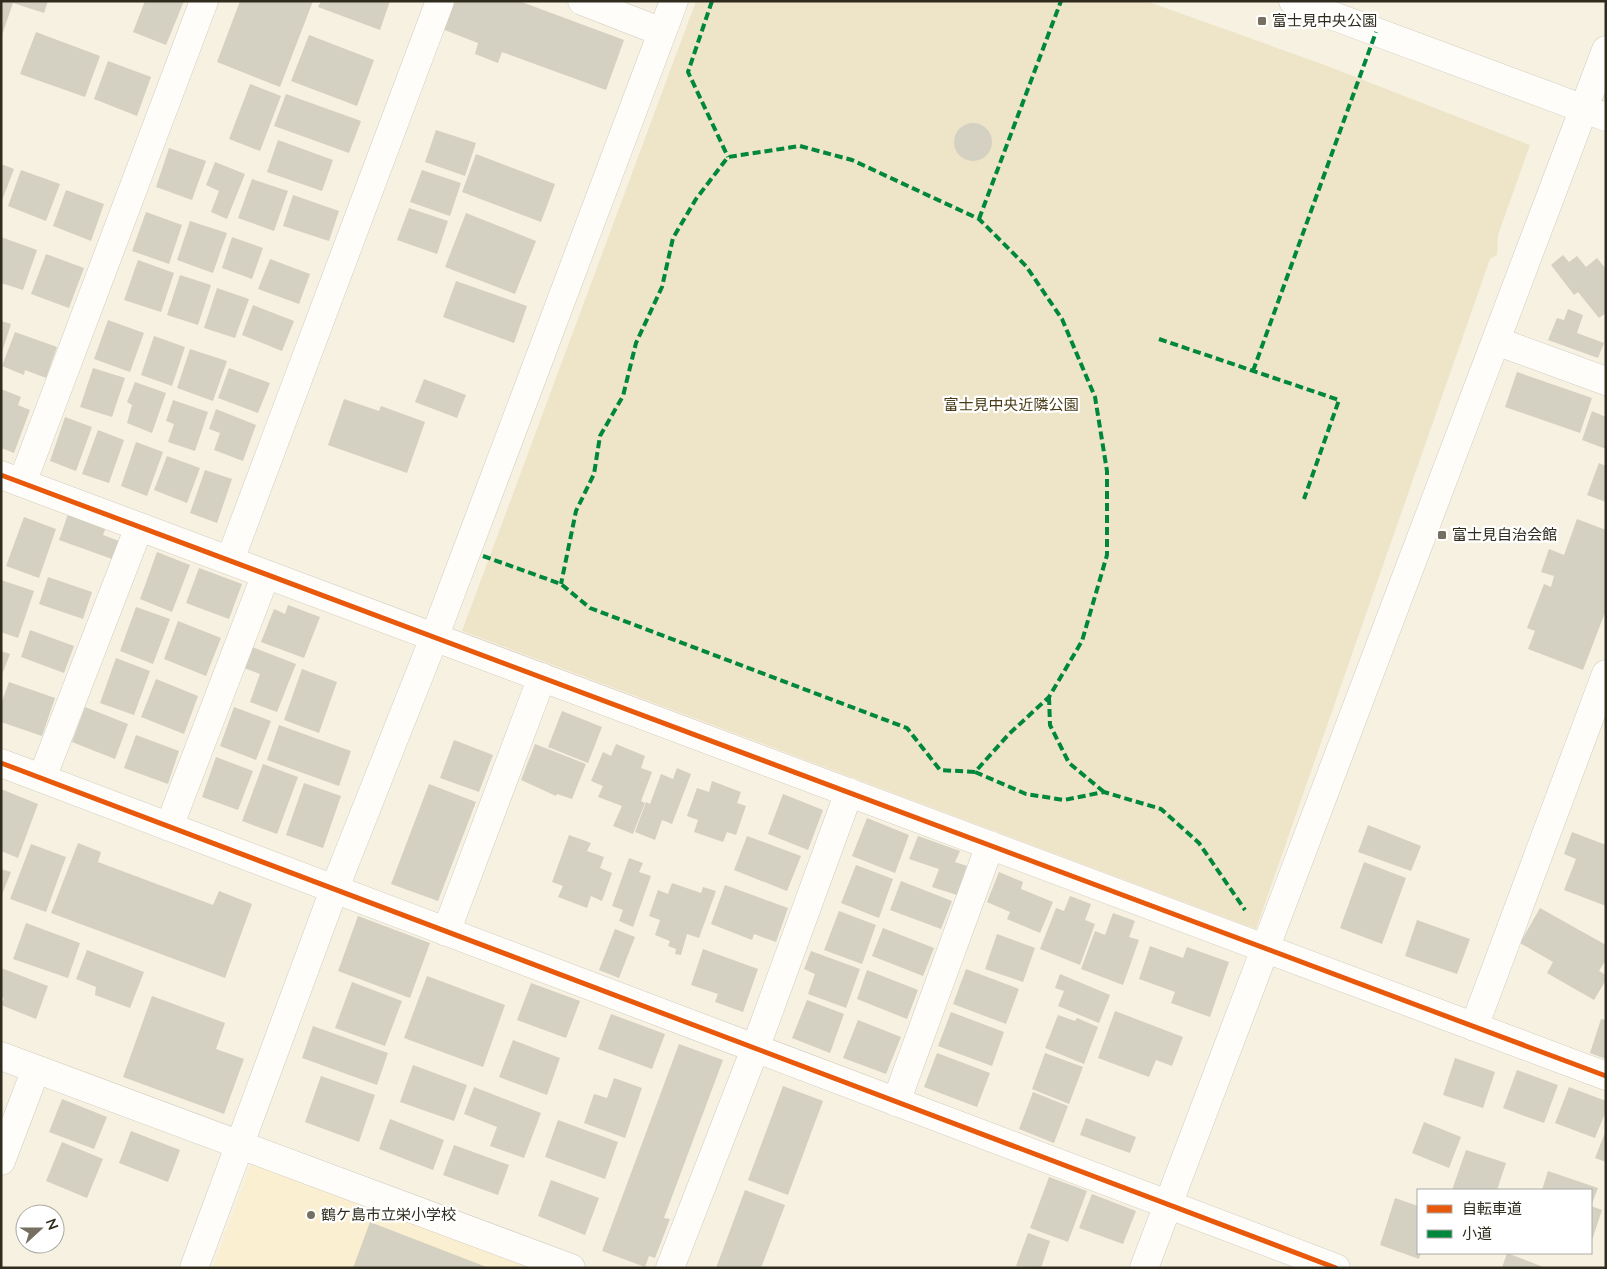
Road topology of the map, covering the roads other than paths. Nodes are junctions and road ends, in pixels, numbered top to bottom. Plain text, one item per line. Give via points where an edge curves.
1 (204, 1) edge
2 (440, 1) edge
3 (582, 1) edge
4 (674, 1) edge
5 (1293, 1) edge
6 (662, 32) junction
7 (1606, 50) edge
8 (1594, 112) edge
9 (1496, 341) junction
10 (1606, 381) edge
11 (12, 479) edge
12 (139, 527) junction
13 (230, 560) junction
14 (266, 574) junction
15 (434, 638) junction
16 (1606, 674) edge
17 (542, 677) junction
18 (1, 763) edge
19 (42, 778) junction
20 (849, 792) junction
21 (169, 827) junction
22 (990, 845) junction
23 (334, 890) junction
24 (446, 932) junction
25 (1266, 950) junction
26 (1474, 1026) junction
27 (755, 1048) junction
28 (1, 1056) edge
29 (36, 1069) junction
30 (1606, 1076) edge
31 (896, 1102) junction
32 (240, 1144) junction
33 (1, 1161) edge
34 (1168, 1205) junction
35 (194, 1268) edge
36 (571, 1268) edge
37 (670, 1268) edge
38 (1144, 1268) edge
39 (1336, 1268) edge

1 - 11 street
2 - 13 street
3 - 6 street
4 - 6 street
5 - 8 street
6 - 15 street
7 - 8 street
8 - 9 street
9 - 10 street
9 - 25 street
11 - 12 street
12 - 13 street
12 - 19 street
13 - 14 street
14 - 15 street
14 - 21 street
15 - 17 street
15 - 23 street
16 - 26 street
17 - 20 street
17 - 24 street
18 - 19 street
19 - 21 street
20 - 22 street
20 - 27 street
21 - 23 street
22 - 25 street
22 - 31 street
23 - 24 street
23 - 32 street
24 - 27 street
25 - 26 street
25 - 34 street
26 - 30 street
27 - 31 street
27 - 37 street
28 - 29 street
29 - 32 street
29 - 33 street
31 - 34 street
32 - 35 street
32 - 36 street
34 - 38 street
34 - 39 street

